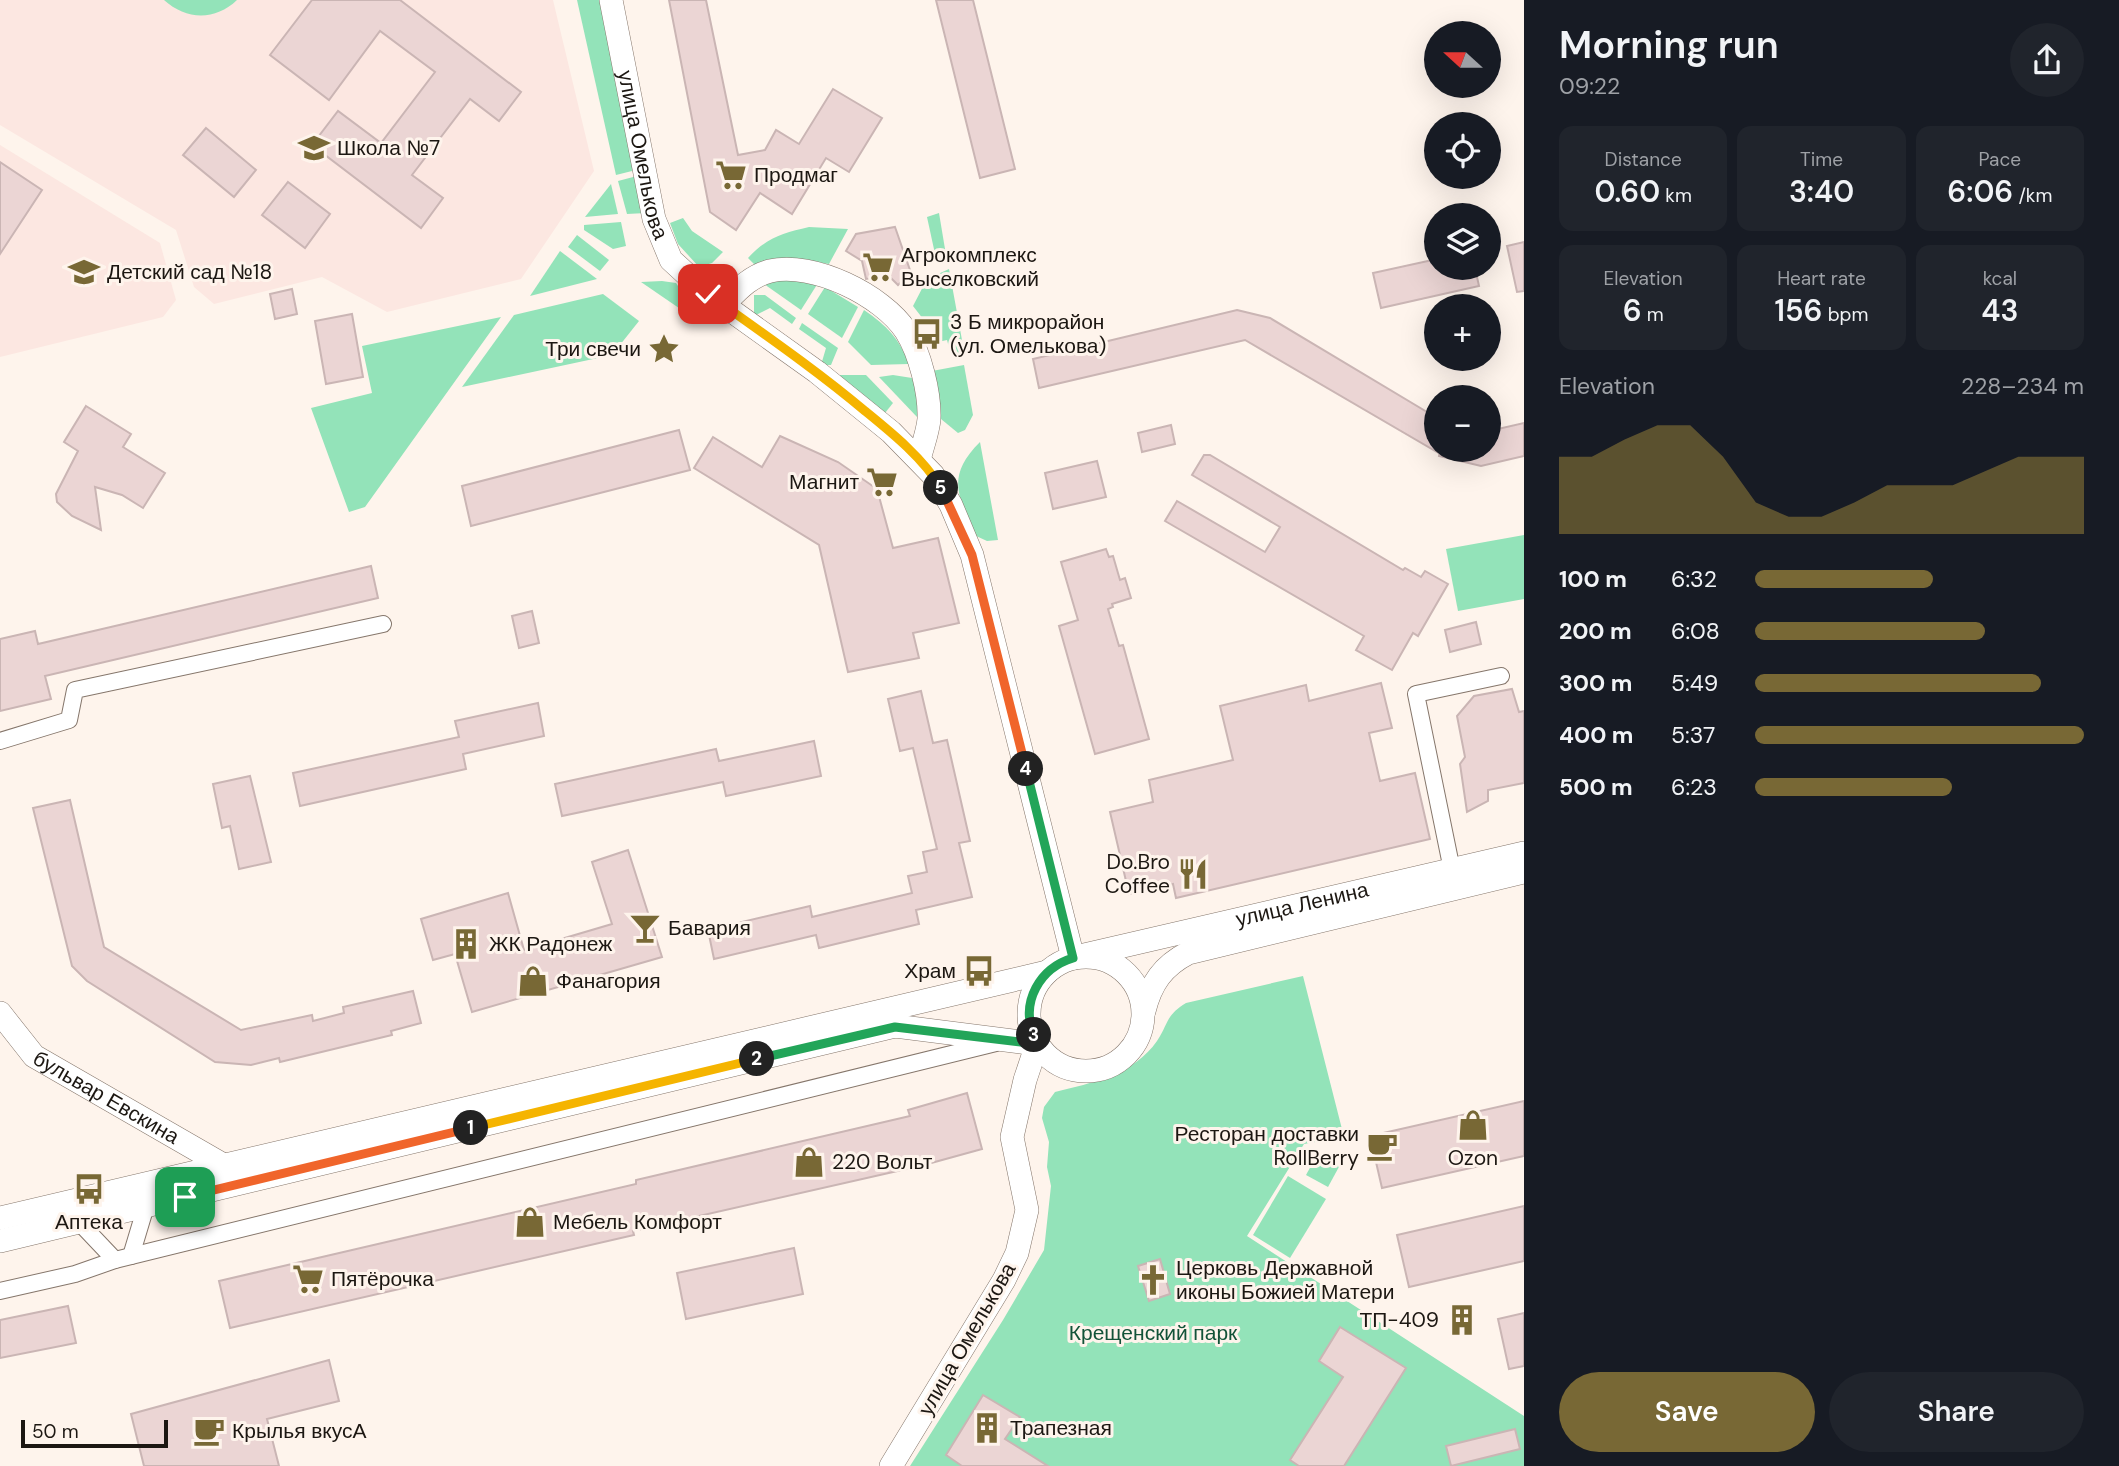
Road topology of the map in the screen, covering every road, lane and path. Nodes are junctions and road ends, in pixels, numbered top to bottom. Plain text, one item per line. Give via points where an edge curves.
1 (611, 0) edge
2 (723, 305) junction
3 (919, 460) junction
4 (383, 624) dead end
5 (1501, 676) dead end
6 (0, 741) edge
7 (1524, 853) edge
8 (1452, 870) junction
9 (1524, 872) edge
10 (1077, 957) junction
11 (1046, 972) junction
12 (1144, 1011) junction
13 (0, 1013) edge
14 (894, 1018) junction
15 (1002, 1042) junction
16 (1037, 1044) junction
17 (225, 1166) junction
18 (146, 1206) junction
19 (0, 1218) edge
20 (79, 1222) junction
21 (0, 1241) edge
22 (123, 1258) junction
23 (0, 1291) edge
24 (891, 1466) edge

1 - 2 street, улица Омелькова via 654,219 671,260
2 - 3 street, улица Омелькова via 817,372
2 - 3 street via 746,282 769,271 798,269 845,284 882,307 906,331 922,371 929,419
3 - 10 street, улица Омелькова via 951,505 972,555
4 - 6 street via 75,690 69,720
5 - 8 street via 1416,694
7 - 8 street, улица Ленина
8 - 10 street, улица Ленина
9 - 12 street, улица Ленина via 1188,953 1159,974
10 - 11 street
10 - 12 street via 1108,961 1130,977 1140,992
11 - 14 street
11 - 16 street via 1029,1007
12 - 16 street via 1134,1046 1105,1069 1067,1068 1050,1059
13 - 17 street, бульвар Евскина via 34,1056
14 - 15 street
14 - 17 street
14 - 18 street
15 - 16 street
15 - 22 street
16 - 24 street, улица Омелькова via 1012,1137 1027,1210 1017,1253
17 - 19 street
18 - 20 street
18 - 22 street
20 - 21 street
20 - 22 street
22 - 23 street

